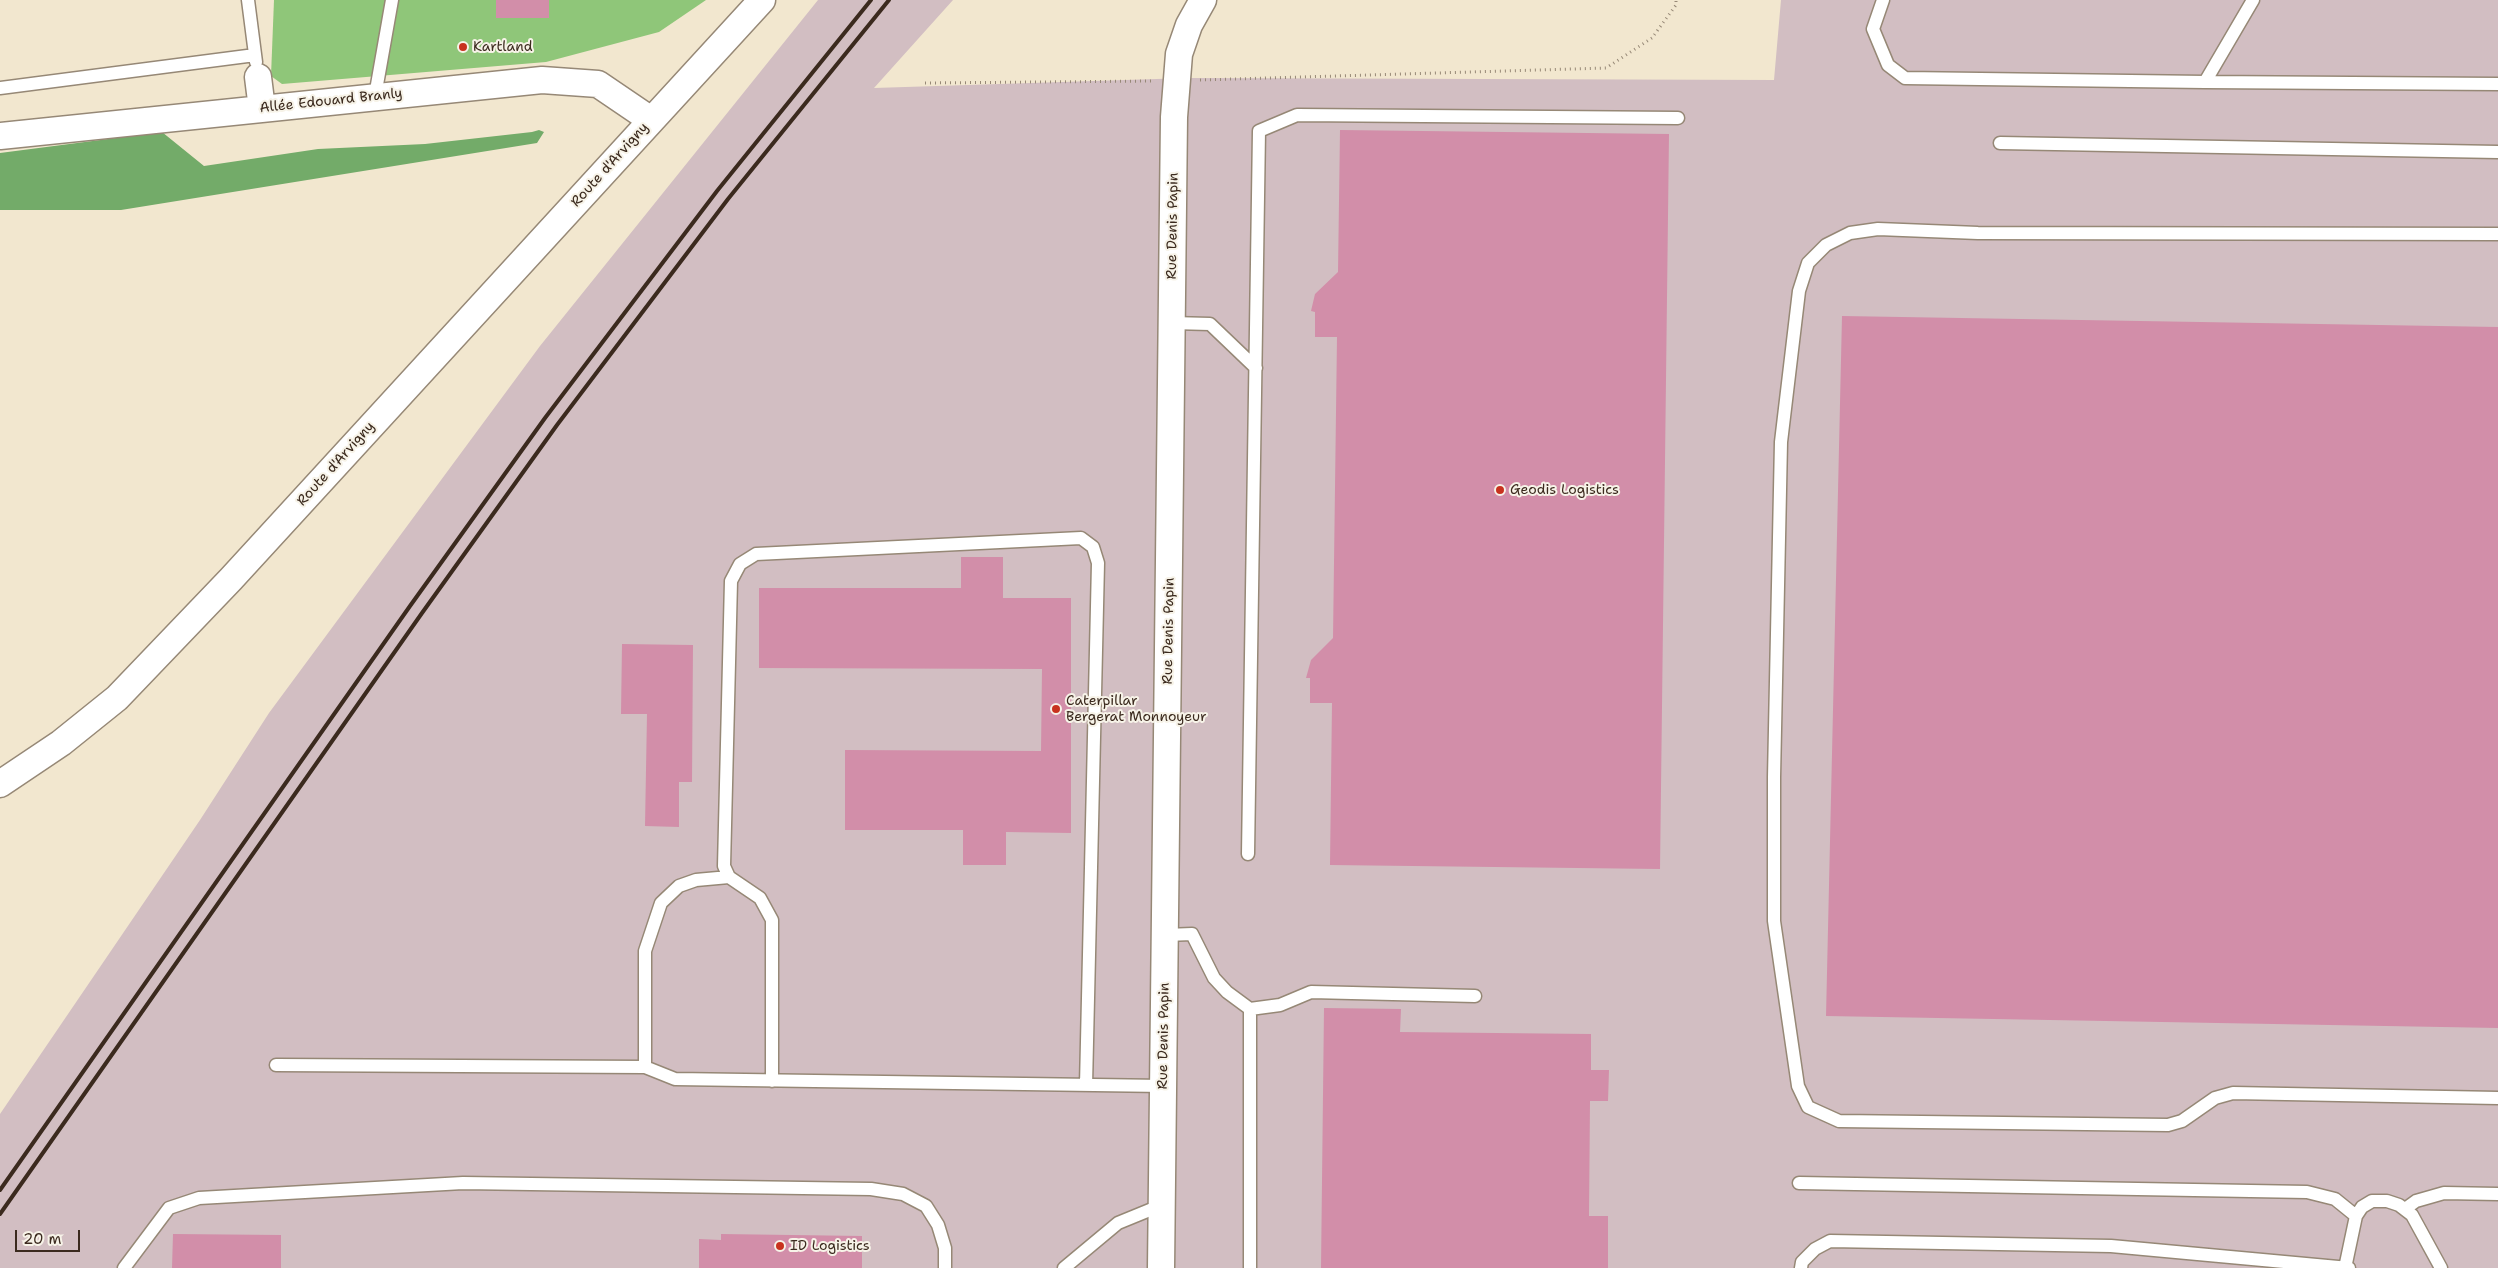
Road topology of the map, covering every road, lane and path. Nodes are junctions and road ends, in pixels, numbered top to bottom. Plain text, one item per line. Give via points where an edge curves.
1 (248, 0) edge
2 (392, 0) edge
3 (762, 0) edge
4 (1203, 0) edge
5 (1676, 0) edge
6 (1883, 0) edge
7 (2252, 0) edge
8 (256, 66) junction
9 (1176, 80) junction
10 (2205, 82) junction
11 (925, 83) dead end
12 (2498, 84) edge
13 (0, 88) edge
14 (375, 96) junction
15 (262, 109) junction
16 (1678, 118) dead end
17 (651, 120) junction
18 (0, 136) edge
19 (2000, 142) dead end
20 (2498, 152) edge
21 (2498, 234) edge
22 (1172, 323) junction
23 (1256, 368) junction
24 (0, 784) edge
25 (1248, 854) dead end
26 (729, 877) junction
27 (1166, 935) junction
28 (1475, 996) dead end
29 (1250, 1009) junction
30 (276, 1065) dead end
31 (645, 1067) junction
32 (772, 1081) junction
33 (1086, 1085) junction
34 (1164, 1086) junction
35 (2498, 1098) edge
36 (1799, 1183) dead end
37 (2498, 1194) edge
38 (1162, 1205) junction
39 (2405, 1209) junction
40 (2356, 1216) junction
41 (124, 1268) edge
42 (945, 1268) edge
43 (1064, 1268) edge
44 (1161, 1268) edge
45 (1250, 1268) edge
46 (1801, 1268) edge
47 (2347, 1268) edge
48 (2441, 1268) edge

1 - 8 lane
2 - 14 lane
3 - 17 street, Route d'Arvigny
4 - 9 street, Rue Denis Papin via 1181,47
5 - 9 path via 1676,5 1652,38 1606,68
6 - 10 lane via 1873,29 1888,65 1905,78
7 - 10 lane
8 - 13 lane
8 - 15 street
9 - 11 path
9 - 22 street, Rue Denis Papin
10 - 12 lane
14 - 15 street, Allée Edouard Branly
14 - 17 street, Allée Edouard Branly via 542,80 598,84
15 - 18 street, Allée Edouard Branly
16 - 23 lane via 1297,115 1259,132
17 - 24 street, Route d'Arvigny via 231,579 117,698 61,743
19 - 20 lane
21 - 35 lane via 1988,233 1878,229 1850,233 1826,245 1808,263 1798,291 1781,442 1774,777 1774,922 1798,1086 1808,1106 1839,1122 2168,1125 2182,1120 2215,1098 2233,1093
22 - 23 lane via 1210,324
22 - 27 street, Rue Denis Papin
23 - 25 lane
26 - 31 lane via 696,880 679,886 661,903 645,951
26 - 32 lane via 760,898 772,920
26 - 33 lane via 724,866 730,581 740,564 756,554 1081,538 1093,548 1098,563
27 - 29 lane via 1192,934 1214,978
27 - 34 street, Rue Denis Papin
28 - 29 lane via 1311,992 1280,1005
29 - 45 lane
30 - 31 lane
31 - 32 lane via 675,1080
32 - 33 lane
33 - 34 lane
34 - 38 street, Rue Denis Papin
36 - 40 lane via 2307,1192 2335,1199
37 - 39 lane via 2444,1193 2416,1201
38 - 43 lane via 1118,1223
38 - 44 street, Rue Denis Papin
39 - 40 lane via 2387,1201 2372,1201
39 - 48 lane via 2412,1215
40 - 47 lane
41 - 42 lane via 169,1208 199,1198 463,1183 871,1188 903,1194 926,1206 938,1225 945,1248
46 - 47 lane via 1802,1262 1815,1249 1830,1241 2112,1246

